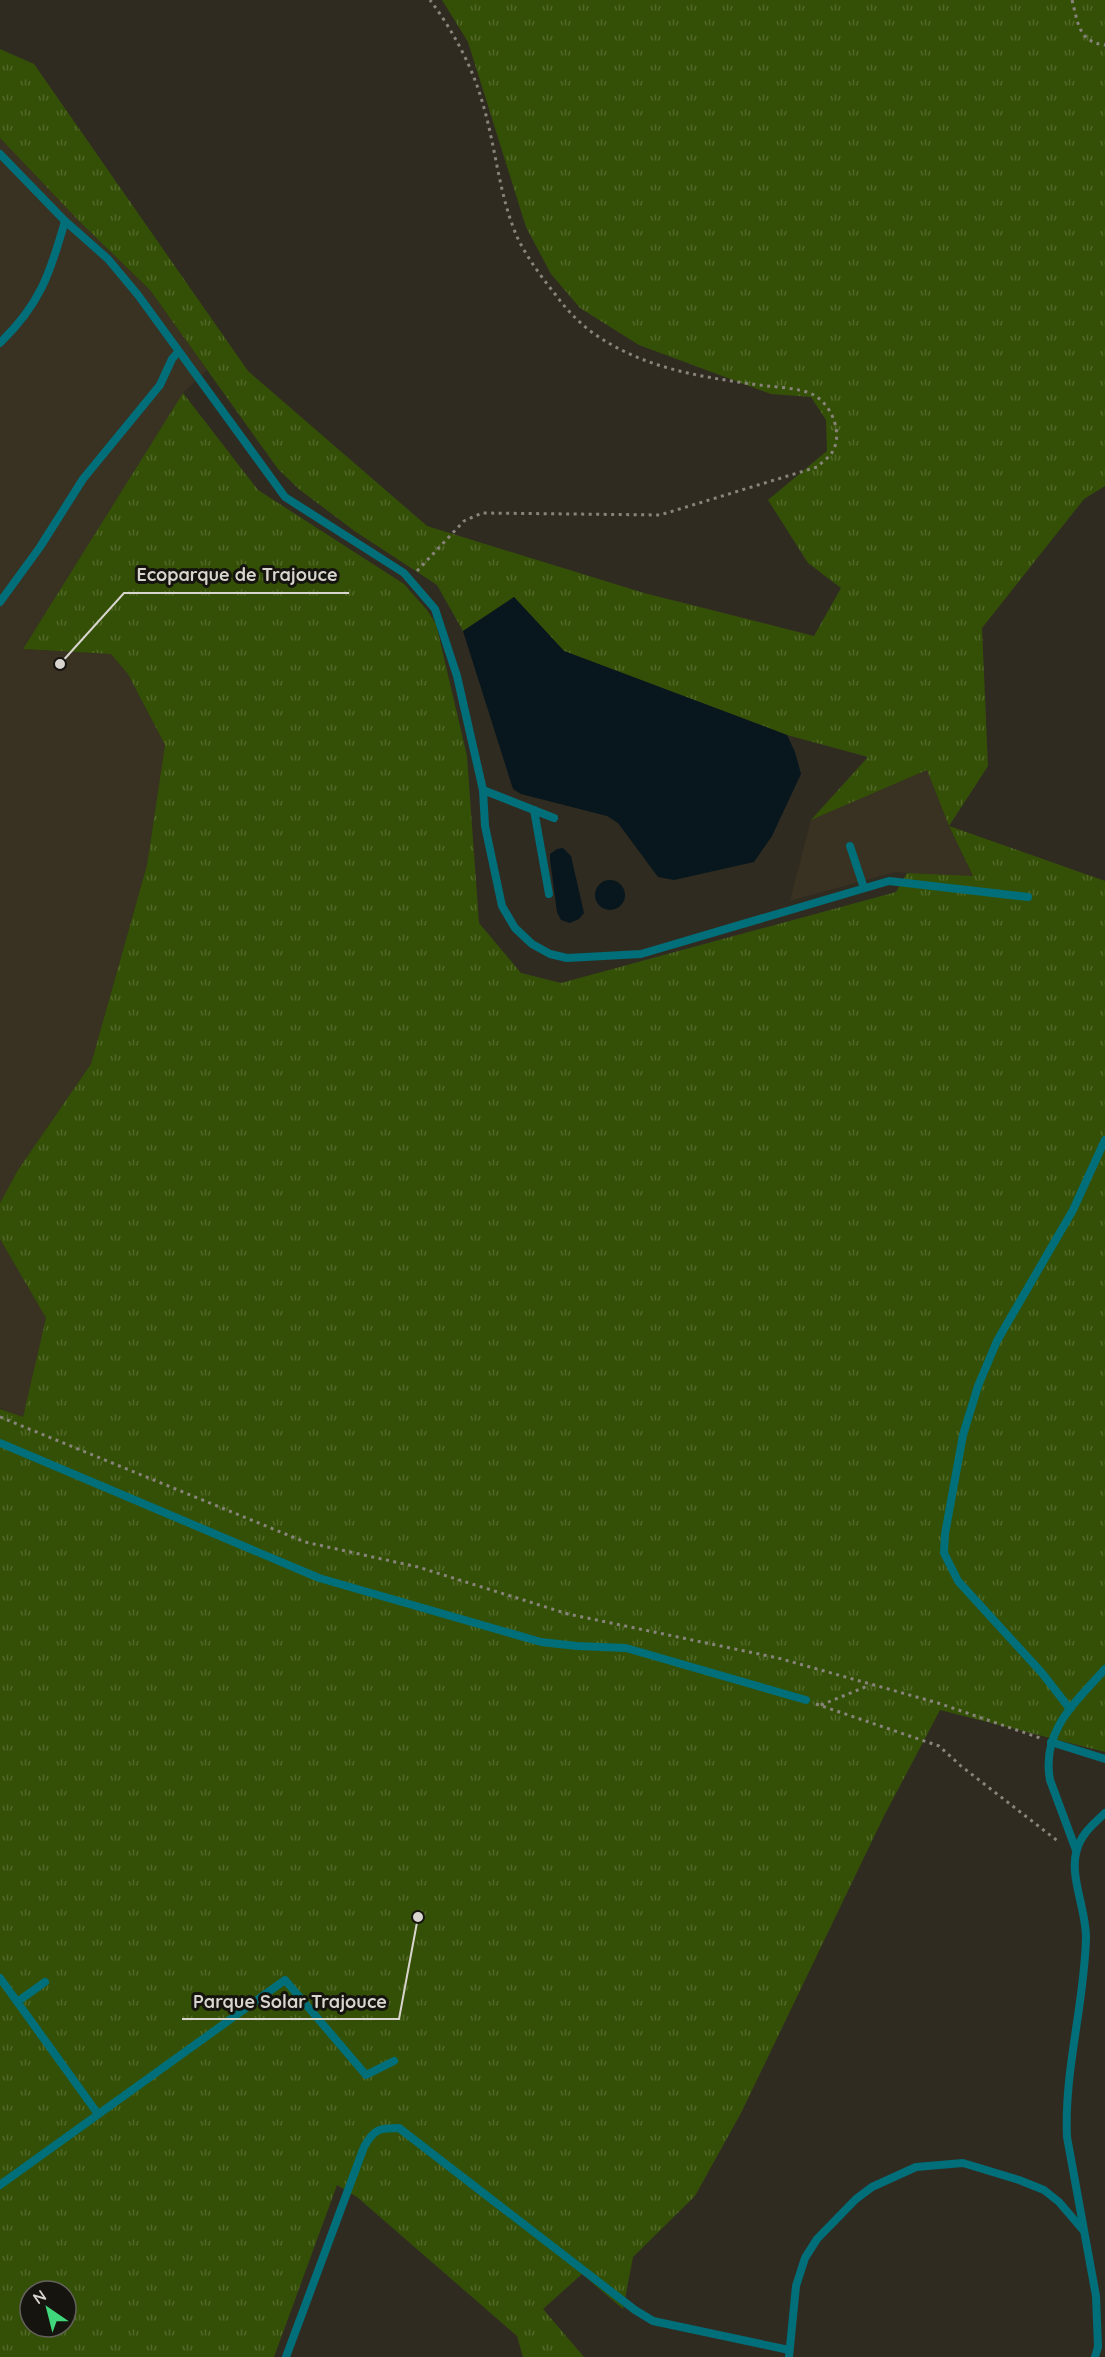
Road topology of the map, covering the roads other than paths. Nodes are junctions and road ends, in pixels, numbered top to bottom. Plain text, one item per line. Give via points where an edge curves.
1 (0, 154) edge
2 (65, 221) junction
3 (0, 343) edge
4 (178, 352) junction
5 (0, 602) edge
6 (483, 790) junction
7 (534, 810) junction
8 (554, 818) dead end
9 (850, 846) dead end
10 (864, 888) junction
11 (549, 894) dead end
12 (1028, 897) dead end
13 (1105, 1140) edge
14 (0, 1443) edge
15 (1105, 1669) edge
16 (806, 1700) road end
17 (1070, 1710) junction
18 (1051, 1742) junction
19 (1105, 1759) edge
20 (1105, 1813) edge
21 (1076, 1850) junction
22 (0, 1978) edge
23 (45, 1982) dead end
24 (17, 2002) junction
25 (394, 2061) dead end
26 (98, 2114) junction
27 (0, 2185) edge
28 (1084, 2231) junction
29 (789, 2354) edge
30 (286, 2357) edge
31 (1095, 2357) edge

1 - 2 lane
2 - 3 lane via 39,296
2 - 4 lane via 108,259
4 - 5 lane via 160,385 83,479
4 - 6 lane via 285,497 404,573 435,609 457,676
6 - 7 lane
6 - 10 lane via 485,826 502,906 515,928 550,954 578,958 641,954
7 - 8 lane
7 - 11 lane
9 - 10 lane
10 - 12 lane via 889,881
13 - 17 lane via 1073,1210 997,1341 978,1386 963,1435 945,1534 944,1553 958,1581 1042,1673
14 - 16 lane via 319,1578 541,1642 626,1648
15 - 17 lane
17 - 18 lane
18 - 19 lane
18 - 21 lane via 1050,1780
20 - 21 lane via 1082,1835
21 - 28 lane via 1086,1936 1066,2115
22 - 24 lane
23 - 24 lane
24 - 26 lane
25 - 26 lane via 366,2075 285,1980
26 - 27 lane
28 - 29 lane via 1044,2190 1019,2180 963,2163 916,2167 872,2187 817,2239 805,2258 796,2286
28 - 31 lane via 1096,2296
29 - 30 lane via 644,2316 399,2128 391,2128 376,2130 364,2147

